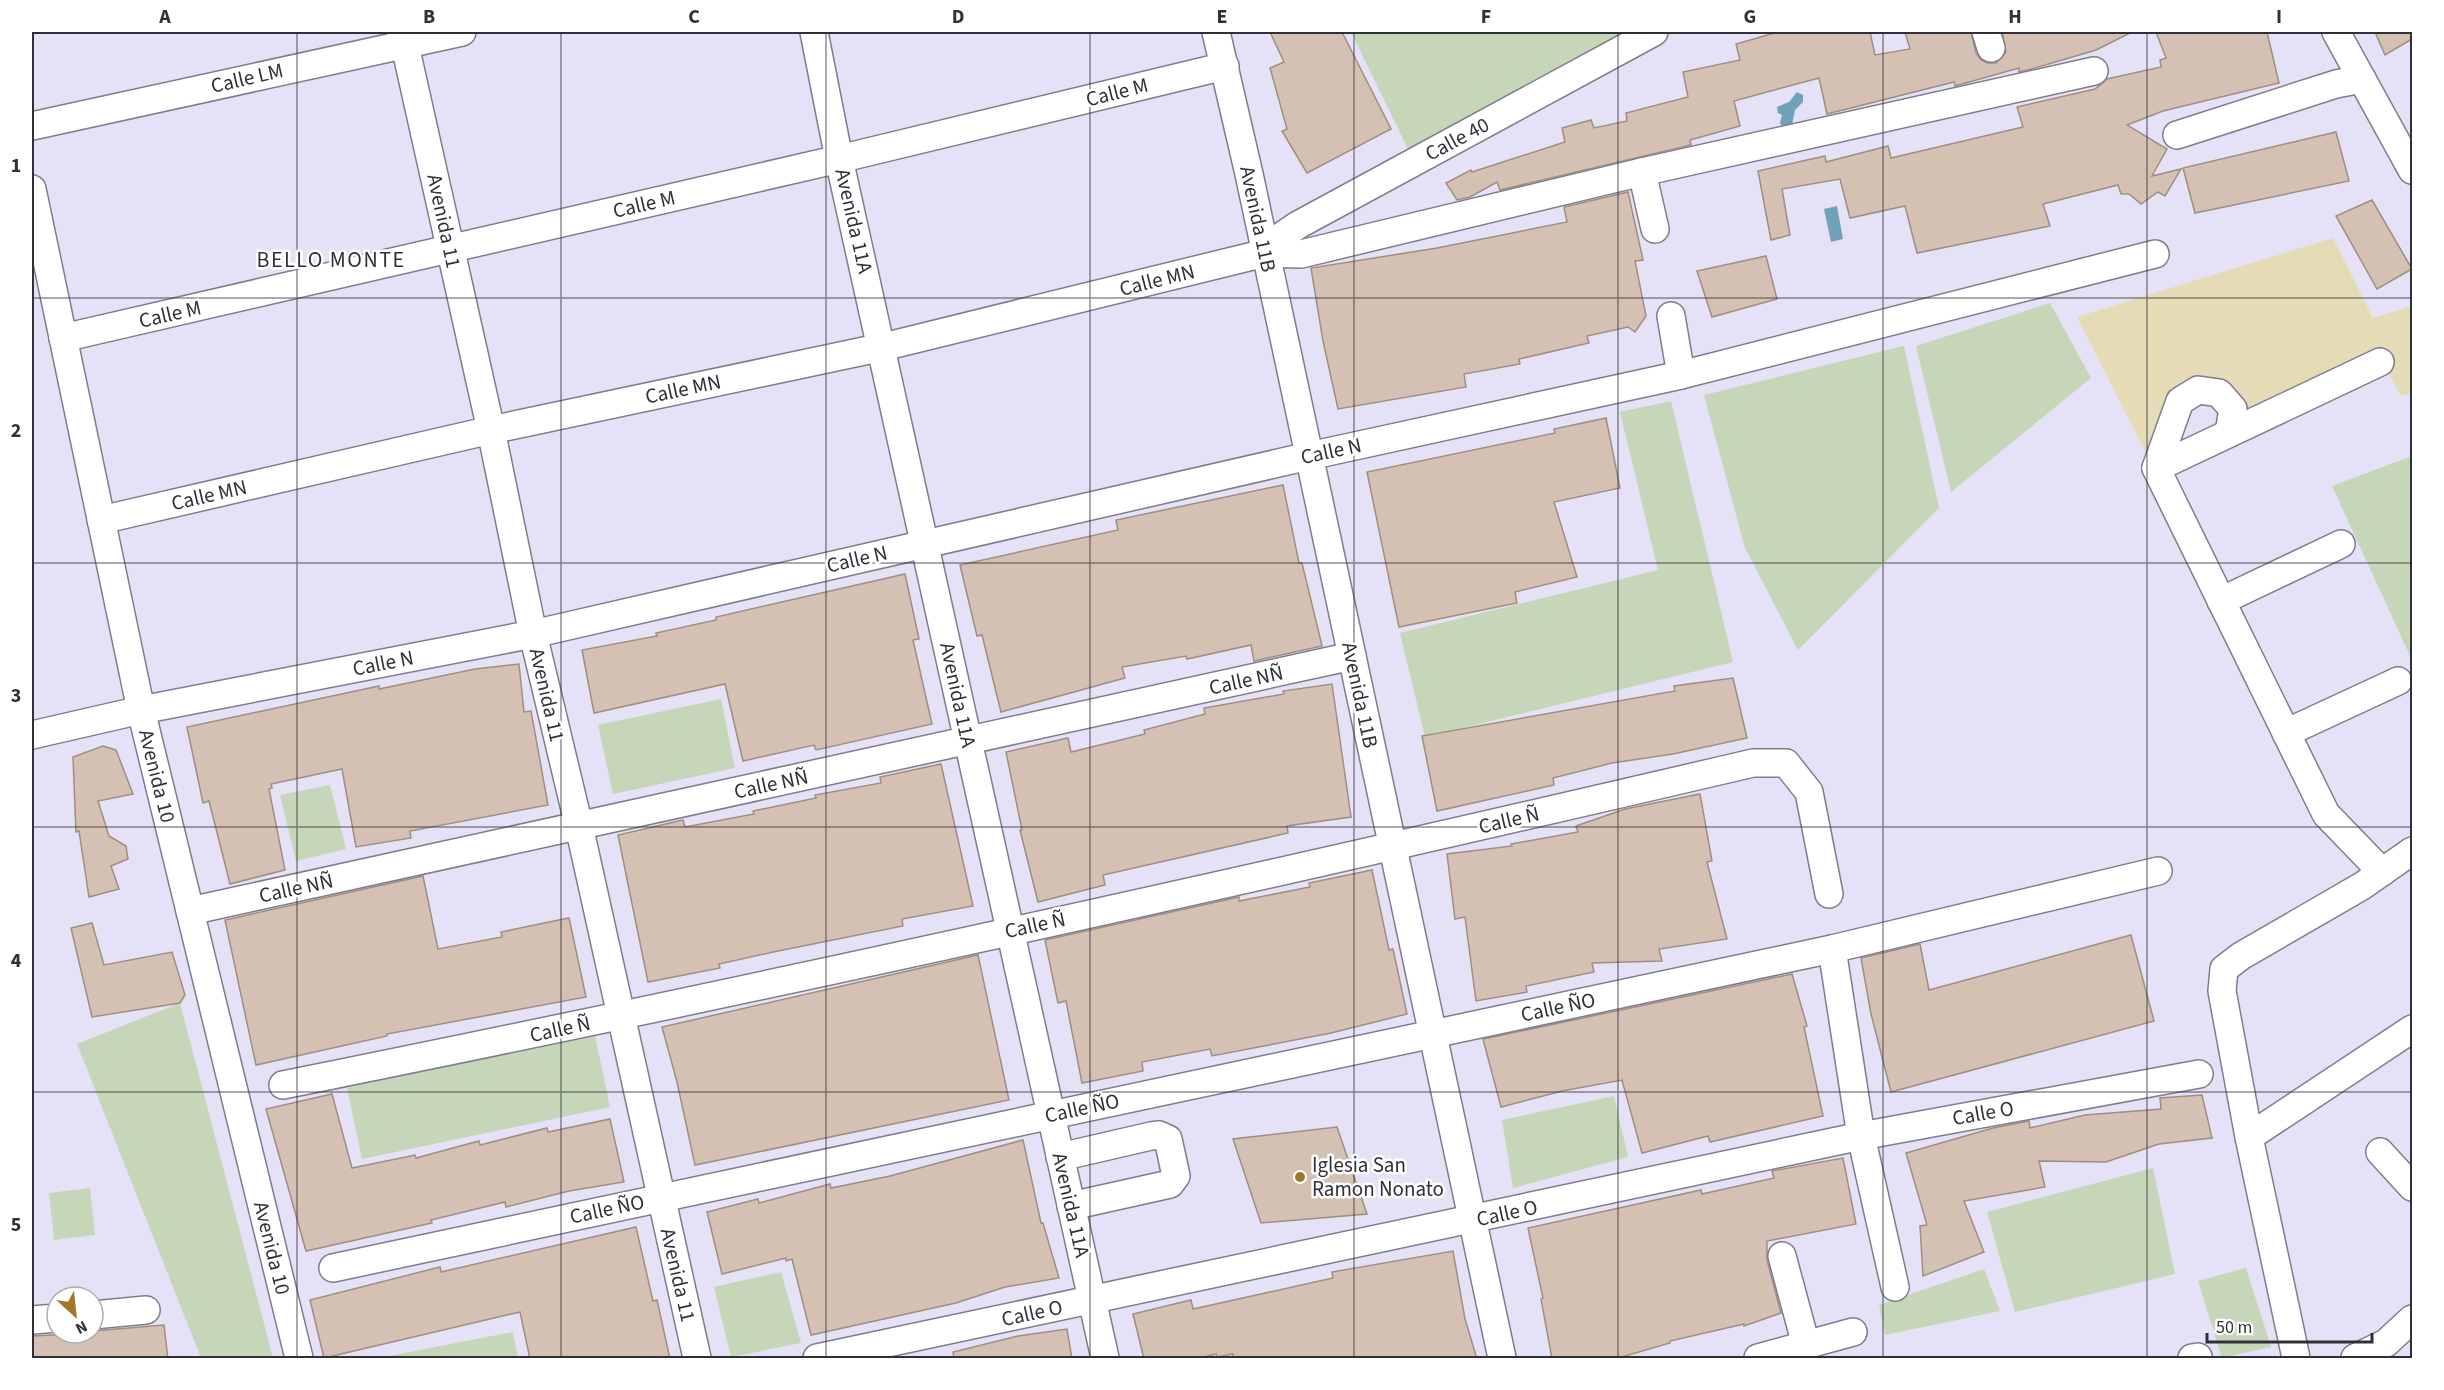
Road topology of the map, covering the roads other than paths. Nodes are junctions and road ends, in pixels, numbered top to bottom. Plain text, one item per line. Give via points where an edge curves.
1 (462, 32) edge
2 (814, 32) edge
3 (1216, 32) edge
4 (1654, 32) edge
5 (2336, 32) edge
6 (404, 37) edge
7 (1225, 66) junction
8 (2094, 71) dead end
9 (2362, 79) junction
10 (32, 126) edge
11 (2177, 135) dead end
12 (839, 159) junction
13 (2412, 170) edge
14 (1642, 172) junction
15 (32, 189) edge
16 (1655, 229) dead end
17 (451, 249) junction
18 (1265, 253) junction
19 (2155, 254) dead end
20 (1671, 316) dead end
21 (63, 338) junction
22 (883, 347) junction
23 (2380, 362) dead end
24 (1681, 375) junction
25 (491, 430) junction
26 (2229, 433) junction
27 (1309, 456) junction
28 (2156, 468) junction
29 (101, 520) junction
30 (925, 544) junction
31 (2341, 544) dead end
32 (2221, 601) junction
33 (533, 634) junction
34 (1352, 656) junction
35 (2398, 681) dead end
36 (141, 710) junction
37 (2286, 733) junction
38 (32, 735) edge
39 (968, 741) junction
40 (579, 826) junction
41 (1392, 847) junction
42 (2412, 851) edge
43 (2158, 871) dead end
44 (2382, 872) junction
45 (1829, 894) dead end
46 (190, 911) junction
47 (1010, 931) junction
48 (1832, 948) junction
49 (621, 1016) junction
50 (2412, 1029) edge
51 (1432, 1033) junction
52 (2199, 1074) dead end
53 (283, 1085) dead end
54 (1051, 1114) junction
55 (1861, 1136) junction
56 (2248, 1137) junction
57 (2380, 1152) dead end
58 (1060, 1157) junction
59 (2412, 1187) edge
60 (661, 1198) junction
61 (1071, 1206) junction
62 (1472, 1221) junction
63 (1782, 1256) dead end
64 (333, 1268) dead end
65 (1895, 1287) dead end
66 (1092, 1301) junction
67 (147, 1311) dead end
68 (105, 1314) edge
69 (2412, 1319) edge
70 (1853, 1332) dead end
71 (1806, 1345) junction
72 (299, 1359) edge
73 (697, 1359) edge
74 (817, 1359) edge
75 (1105, 1359) edge
76 (1502, 1359) edge
77 (1758, 1359) edge
78 (2296, 1359) edge
79 (2355, 1359) edge

1 - 6 street, Calle LM
2 - 12 street, Avenida 11A
3 - 7 street, Avenida 11B
4 - 18 street, Calle 40 via 1298,225
5 - 9 street
6 - 10 street, Calle LM
6 - 17 street, Avenida 11
7 - 12 street, Calle M
7 - 18 street, Avenida 11B
8 - 14 street
9 - 11 street
9 - 13 street
12 - 17 street, Calle M
12 - 22 street, Avenida 11A
14 - 16 street
14 - 18 street via 1300,254
15 - 21 street, Avenida 10
17 - 21 street, Calle M
17 - 25 street, Avenida 11
18 - 22 street, Calle MN
18 - 27 street, Avenida 11B
19 - 24 street, Calle N
20 - 24 street
21 - 29 street, Avenida 10
22 - 25 street, Calle MN
22 - 30 street, Avenida 11A
23 - 26 street
24 - 27 street, Calle N
25 - 29 street, Calle MN
25 - 33 street, Avenida 11
26 - 28 street
26 - 28 street via 2233,409 2219,393 2198,390 2180,401
27 - 30 street, Calle N
27 - 34 street, Avenida 11B
28 - 32 street
29 - 36 street, Avenida 10
30 - 33 street, Calle N
30 - 39 street, Avenida 11A
31 - 32 street
32 - 37 street
33 - 36 street, Calle N
33 - 40 street, Avenida 11
34 - 39 street, Calle NÑ
34 - 41 street, Avenida 11B
35 - 37 street
36 - 38 street, Calle N
36 - 46 street, Avenida 10
37 - 44 street via 2326,814
39 - 40 street, Calle NÑ
39 - 47 street, Avenida 11A
40 - 46 street, Calle NÑ
40 - 49 street, Avenida 11
41 - 45 street, Calle Ñ via 1753,763 1786,763 1809,792
41 - 47 street, Calle Ñ
41 - 51 street, Avenida 11B
42 - 44 street
43 - 48 street, Calle ÑO
44 - 56 street via 2224,969 2222,991
46 - 72 street, Avenida 10
47 - 49 street, Calle Ñ
47 - 54 street, Avenida 11A
48 - 51 street, Calle ÑO
48 - 55 street
49 - 53 street, Calle Ñ
49 - 60 street, Avenida 11
50 - 56 street
51 - 54 street, Calle ÑO
51 - 62 street, Avenida 11B
52 - 55 street, Calle O
54 - 58 street, Avenida 11A
54 - 60 street, Calle ÑO
55 - 62 street, Calle O
55 - 65 street
56 - 78 street
57 - 59 street
58 - 61 street, Avenida 11A
58 - 61 street via 1151,1136 1168,1139 1176,1176 1170,1184
60 - 64 street, Calle ÑO
60 - 73 street, Avenida 11
61 - 66 street, Avenida 11A
62 - 66 street, Calle O
62 - 76 street, Avenida 11B
63 - 71 street
66 - 74 street, Calle O
66 - 75 street, Avenida 11A
67 - 68 street
69 - 79 street via 2386,1343
70 - 71 street
71 - 77 street

